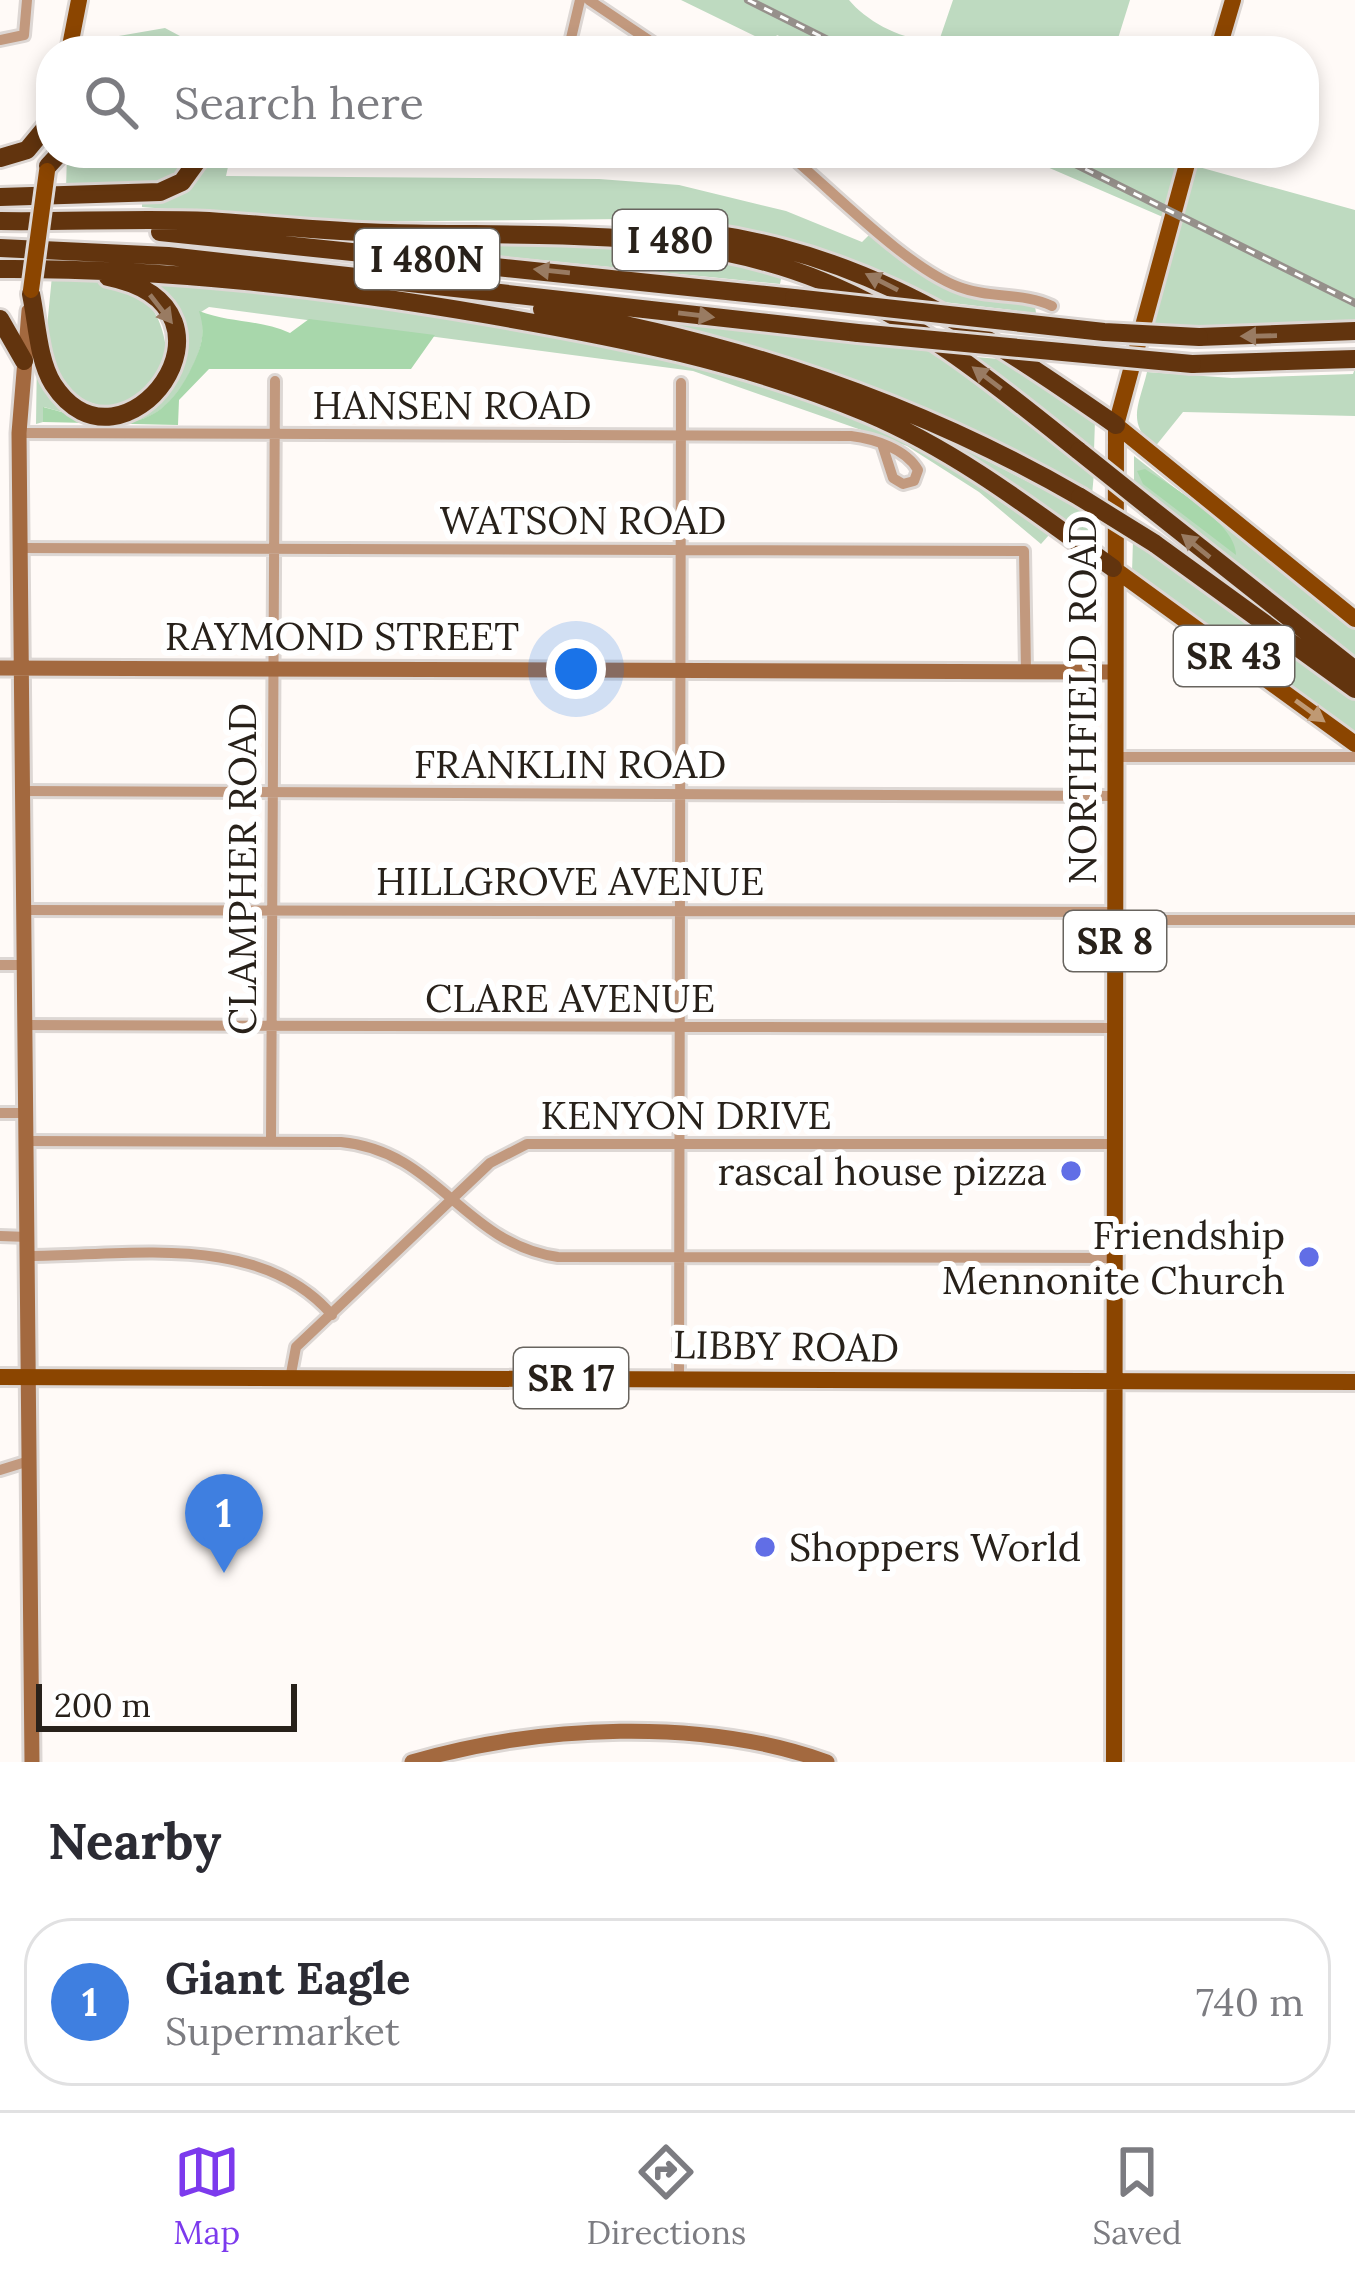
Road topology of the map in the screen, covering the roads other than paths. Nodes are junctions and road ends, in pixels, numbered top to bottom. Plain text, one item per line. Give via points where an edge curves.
1 (27, 0) edge
2 (79, 0) edge
3 (580, 0) edge
4 (590, 0) edge
5 (1233, 0) edge
6 (72, 36) edge
7 (572, 36) edge
8 (643, 36) edge
9 (1223, 36) edge
10 (0, 40) edge
11 (36, 139) edge
12 (0, 158) edge
13 (50, 168) edge
14 (192, 168) edge
15 (805, 168) edge
16 (1186, 168) edge
17 (0, 197) edge
18 (0, 221) edge
19 (59, 222) junction
20 (530, 236) junction
21 (0, 248) edge
22 (0, 269) edge
23 (56, 270) junction
24 (413, 284) junction
25 (31, 292) junction
26 (1052, 306) dead end
27 (0, 320) edge
28 (1355, 331) edge
29 (1355, 359) edge
30 (25, 361) junction
31 (1312, 362) junction
32 (1355, 368) edge
33 (275, 381) dead end
34 (681, 383) dead end
35 (1116, 425) junction
36 (20, 434) junction
37 (275, 434) junction
38 (681, 436) junction
39 (0, 441) edge
40 (882, 444) dead end
41 (21, 548) junction
42 (275, 550) junction
43 (681, 550) junction
44 (1113, 568) junction
45 (1355, 619) edge
46 (0, 668) edge
47 (22, 668) junction
48 (273, 669) junction
49 (681, 670) junction
50 (1355, 670) edge
51 (1025, 671) junction
52 (1115, 672) junction
53 (1355, 689) edge
54 (1355, 744) edge
55 (1115, 757) junction
56 (1355, 757) edge
57 (24, 791) junction
58 (273, 793) junction
59 (683, 795) junction
60 (1115, 796) junction
61 (24, 910) junction
62 (272, 911) junction
63 (679, 911) junction
64 (1115, 916) junction
65 (1355, 920) edge
66 (0, 965) edge
67 (25, 965) junction
68 (24, 1025) junction
69 (272, 1026) junction
70 (1115, 1028) junction
71 (681, 1029) junction
72 (0, 1113) edge
73 (26, 1113) junction
74 (26, 1141) junction
75 (271, 1141) junction
76 (680, 1143) junction
77 (1115, 1144) junction
78 (453, 1199) junction
79 (0, 1236) edge
80 (28, 1237) junction
81 (28, 1256) junction
82 (679, 1258) junction
83 (1115, 1258) junction
84 (332, 1315) junction
85 (0, 1377) edge
86 (28, 1377) junction
87 (679, 1377) junction
88 (290, 1379) junction
89 (1355, 1382) edge
90 (1115, 1383) junction
91 (29, 1461) junction
92 (0, 1470) edge
93 (32, 1762) edge
94 (412, 1762) edge
95 (827, 1762) edge
96 (1114, 1762) edge

1 - 10 street via 24,34
2 - 6 main road
3 - 7 street
4 - 8 street
5 - 9 main road
11 - 12 highway
13 - 25 main road, bridge
14 - 17 highway via 160,192
15 - 26 street via 939,277
16 - 35 main road, NORTHFIELD ROAD / SR 8
18 - 19 highway, I 480
19 - 20 highway, I 480
28 -> 19 highway, I 480N, bridge via 1199,337 1078,330
35 -> 20 highway via 947,316 826,257 697,230 596,226
50 -> 20 highway, I 480, bridge via 937,341 820,280 684,242
21 - 24 highway, I 480 via 168,256
22 - 23 highway
23 -> 25 highway via 116,278 161,303 176,356 154,399 116,414 69,401 46,369
23 - 44 highway via 316,289 601,335 727,365 920,439
24 -> 31 highway, I 480N, bridge via 1065,357
24 - 53 highway, I 480, bridge via 659,331 782,364 944,427 1154,543
25 - 30 street
27 - 30 highway
29 - 31 highway, I 480N
30 - 36 street
31 - 32 highway
33 - 37 street, CLAMPHER ROAD
34 - 38 street
35 - 44 main road, NORTHFIELD ROAD / SR 8
35 - 45 main road, SR 43
36 - 37 street, HANSEN ROAD
36 - 39 street
36 - 41 street
37 - 38 street, HANSEN ROAD
37 - 42 street, CLAMPHER ROAD
38 - 40 street, HANSEN ROAD via 851,436
38 - 43 street
41 - 42 street, WATSON ROAD
41 - 47 street
42 - 43 street, WATSON ROAD
42 - 48 street, CLAMPHER ROAD
43 - 49 street
43 - 51 street, WATSON ROAD via 1024,551
44 - 52 main road, NORTHFIELD ROAD / SR 8
44 -> 54 main road, SR 43
46 - 47 street, RAYMOND STREET
47 - 48 street, RAYMOND STREET
47 - 57 street
48 - 49 street, RAYMOND STREET
48 - 58 street, CLAMPHER ROAD
49 - 51 street, RAYMOND STREET
49 - 59 street
51 - 52 street, RAYMOND STREET
52 - 55 main road, NORTHFIELD ROAD / SR 8
55 - 56 street
55 - 60 main road, NORTHFIELD ROAD / SR 8
57 - 58 street, FRANKLIN ROAD
57 - 61 street
58 - 59 street, FRANKLIN ROAD
58 - 62 street, CLAMPHER ROAD
59 - 60 street, FRANKLIN ROAD
59 - 63 street
60 - 64 main road, NORTHFIELD ROAD / SR 8
61 - 62 street, HILLGROVE AVENUE
61 - 67 street
62 - 63 street, HILLGROVE AVENUE
62 - 69 street, CLAMPHER ROAD
63 - 64 street, HILLGROVE AVENUE
63 - 71 street
64 - 65 street, HILLGROVE AVENUE
64 - 70 main road, NORTHFIELD ROAD / SR 8
66 - 67 street
67 - 68 street
68 - 69 street, CLARE AVENUE
68 - 73 street
69 - 71 street, CLARE AVENUE
69 - 75 street, CLAMPHER ROAD
70 - 71 street, CLARE AVENUE
70 - 77 main road, NORTHFIELD ROAD / SR 8
71 - 76 street
72 - 73 street
73 - 74 street
74 - 75 street
74 - 80 street
75 - 78 street via 374,1147 417,1168
76 - 77 street, KENYON DRIVE
76 - 78 street, KENYON DRIVE via 527,1144 490,1162
76 - 82 street
77 - 83 main road, NORTHFIELD ROAD / SR 8
78 - 82 street via 490,1234 539,1255
78 - 84 street, KENYON DRIVE
79 - 80 street
80 - 81 street
81 - 84 street via 249,1260 299,1282
81 - 86 street
82 - 83 street
82 - 87 street
83 - 90 main road, NORTHFIELD ROAD / SR 8
84 - 88 street, KENYON DRIVE via 296,1347
85 - 86 main road, LIBBY ROAD / SR 17
86 - 88 main road, LIBBY ROAD / SR 17
86 - 91 street
87 - 88 main road, LIBBY ROAD / SR 17
87 - 90 main road, LIBBY ROAD / SR 17
89 - 90 main road, LIBBY ROAD / SR 17
90 - 96 main road, NORTHFIELD ROAD / SR 8
91 - 92 street
91 - 93 street
94 - 95 street via 563,1736 632,1735 760,1743

